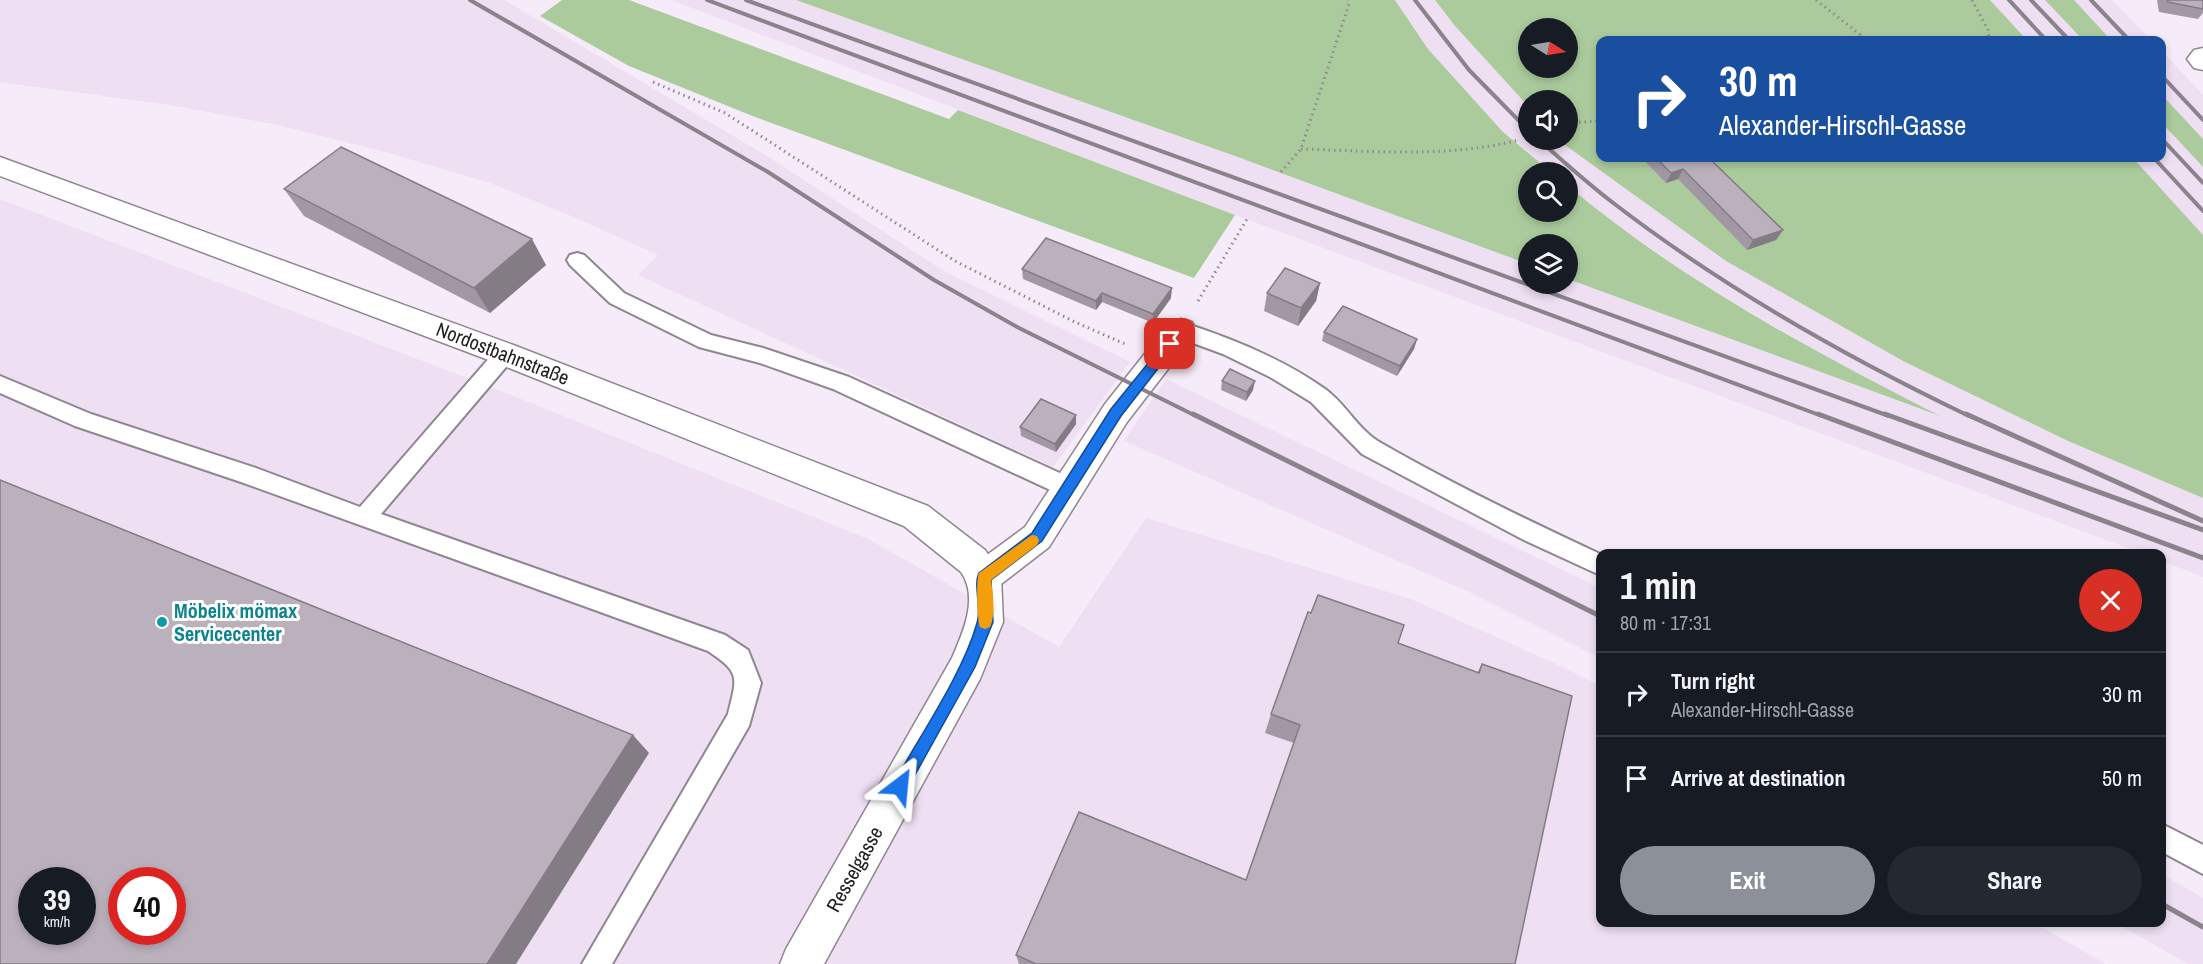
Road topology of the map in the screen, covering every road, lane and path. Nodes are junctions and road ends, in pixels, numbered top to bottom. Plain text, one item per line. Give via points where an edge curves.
1 (1348, 0) edge
2 (1816, 0) edge
3 (1972, 0) edge
4 (1862, 36) edge
5 (1989, 36) edge
6 (2203, 56) edge
7 (2203, 62) edge
8 (653, 82) dead end
9 (1578, 120) edge
10 (1596, 121) edge
11 (1518, 140) edge
12 (1301, 149) junction
13 (0, 166) edge
14 (1281, 172) dead end
15 (1247, 219) dead end
16 (577, 260) dead end
17 (1181, 330) junction
18 (506, 354) junction
19 (1159, 358) junction
20 (0, 384) edge
21 (1067, 487) junction
22 (364, 518) junction
23 (1596, 563) edge
24 (984, 577) junction
25 (2166, 839) edge
26 (2203, 860) edge
27 (596, 964) edge
28 (801, 964) edge

1 - 12 path
2 - 4 path
3 - 5 path
6 - 7 street
8 - 19 path via 725,113 955,261 1075,322
9 - 10 path
11 - 12 path via 1458,152
12 - 14 path
13 - 18 street, Nordostbahnstraße
15 - 17 path
16 - 21 lane via 616,298 706,341 841,383
17 - 19 street
17 - 23 lane via 1277,371 1318,396 1370,448
18 - 22 lane
18 - 24 street, Nordostbahnstraße via 916,516 973,561
19 - 21 street via 1116,413
20 - 22 lane via 82,420
21 - 24 street via 1037,537
22 - 27 lane via 716,643 739,658 748,683 740,718
24 - 28 street, Resselgasse via 985,622 967,667
25 - 26 lane

